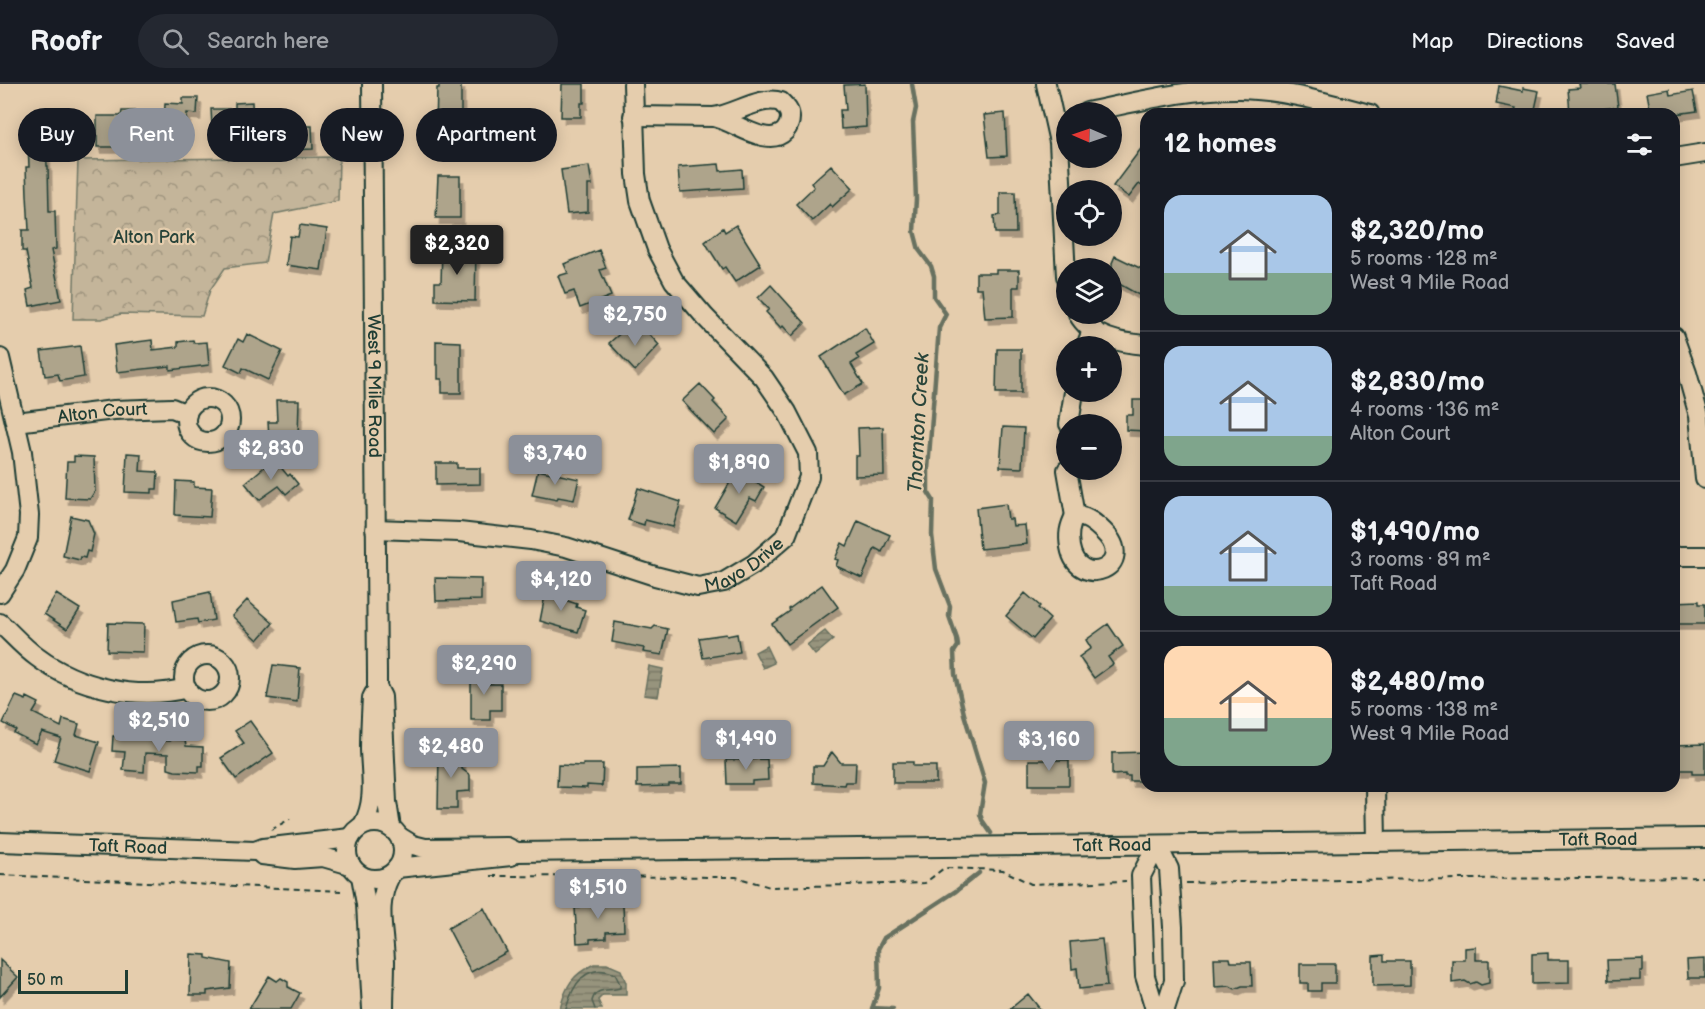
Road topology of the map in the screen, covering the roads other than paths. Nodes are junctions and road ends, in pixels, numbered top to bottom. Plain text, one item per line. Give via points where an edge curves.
1 (372, 84) edge
2 (633, 84) edge
3 (1046, 84) edge
4 (1122, 105) edge
5 (1056, 107) edge
6 (1346, 108) edge
7 (633, 116) junction
8 (714, 117) dead end
9 (1705, 153) edge
10 (1680, 157) edge
11 (1060, 168) edge
12 (1065, 258) edge
13 (1087, 324) edge
14 (1092, 328) junction
15 (1089, 336) edge
16 (1140, 344) edge
17 (1680, 354) edge
18 (0, 358) edge
19 (187, 414) dead end
20 (16, 422) junction
21 (1705, 479) edge
22 (1069, 480) edge
23 (1075, 516) dead end
24 (375, 529) junction
25 (1705, 543) edge
26 (1680, 556) edge
27 (1705, 556) edge
28 (0, 593) edge
29 (0, 623) edge
30 (377, 687) junction
31 (187, 688) dead end
32 (1375, 792) edge
33 (363, 825) junction
34 (396, 832) junction
35 (350, 838) junction
36 (1705, 838) edge
37 (0, 842) edge
38 (1376, 842) junction
39 (1157, 845) junction
40 (255, 851) junction
41 (517, 852) junction
42 (356, 870) junction
43 (394, 872) junction
44 (372, 1009) edge
45 (384, 1009) edge
46 (1155, 1009) edge
47 (1165, 1009) edge

1 - 24 street, West 9 Mile Road
2 - 7 street, Mayo Drive
3 - 5 street
4 - 6 street via 1242,89
7 - 8 street
7 - 24 street, Mayo Drive via 640,201 657,249 674,281 764,378 788,412 808,453 809,477 786,536 754,564 724,582 698,587 531,540
9 - 10 street
11 - 12 street
13 - 14 street
14 - 15 street
14 - 16 street via 1102,337
17 - 21 street via 1699,416
18 - 20 street
19 - 20 street, Alton Court via 172,408 114,410
20 - 28 street via 27,482 28,538
22 - 23 street
24 - 30 street, West 9 Mile Road
25 - 27 street
26 - 27 street
29 - 31 street via 37,657 100,687 145,694
30 - 33 street, West 9 Mile Road via 371,707 372,801
30 - 34 street, West 9 Mile Road via 382,697 387,802
32 - 38 street
33 - 34 street via 382,824
33 - 35 street
34 - 41 street, Taft Road via 424,848 507,847
34 - 43 street via 402,855
35 - 40 street, Taft Road
35 - 42 street via 347,856
36 - 38 street, Taft Road
37 - 40 street, Taft Road
38 - 39 street, Taft Road
39 - 41 street, Taft Road
39 - 46 street via 1141,876 1145,976
39 - 47 street via 1169,869 1170,883 1174,981
40 - 42 street, Taft Road via 264,856 295,859 323,857
41 - 43 street, Taft Road via 508,858
42 - 43 street via 380,879
42 - 44 street via 366,904
43 - 45 street via 380,903

